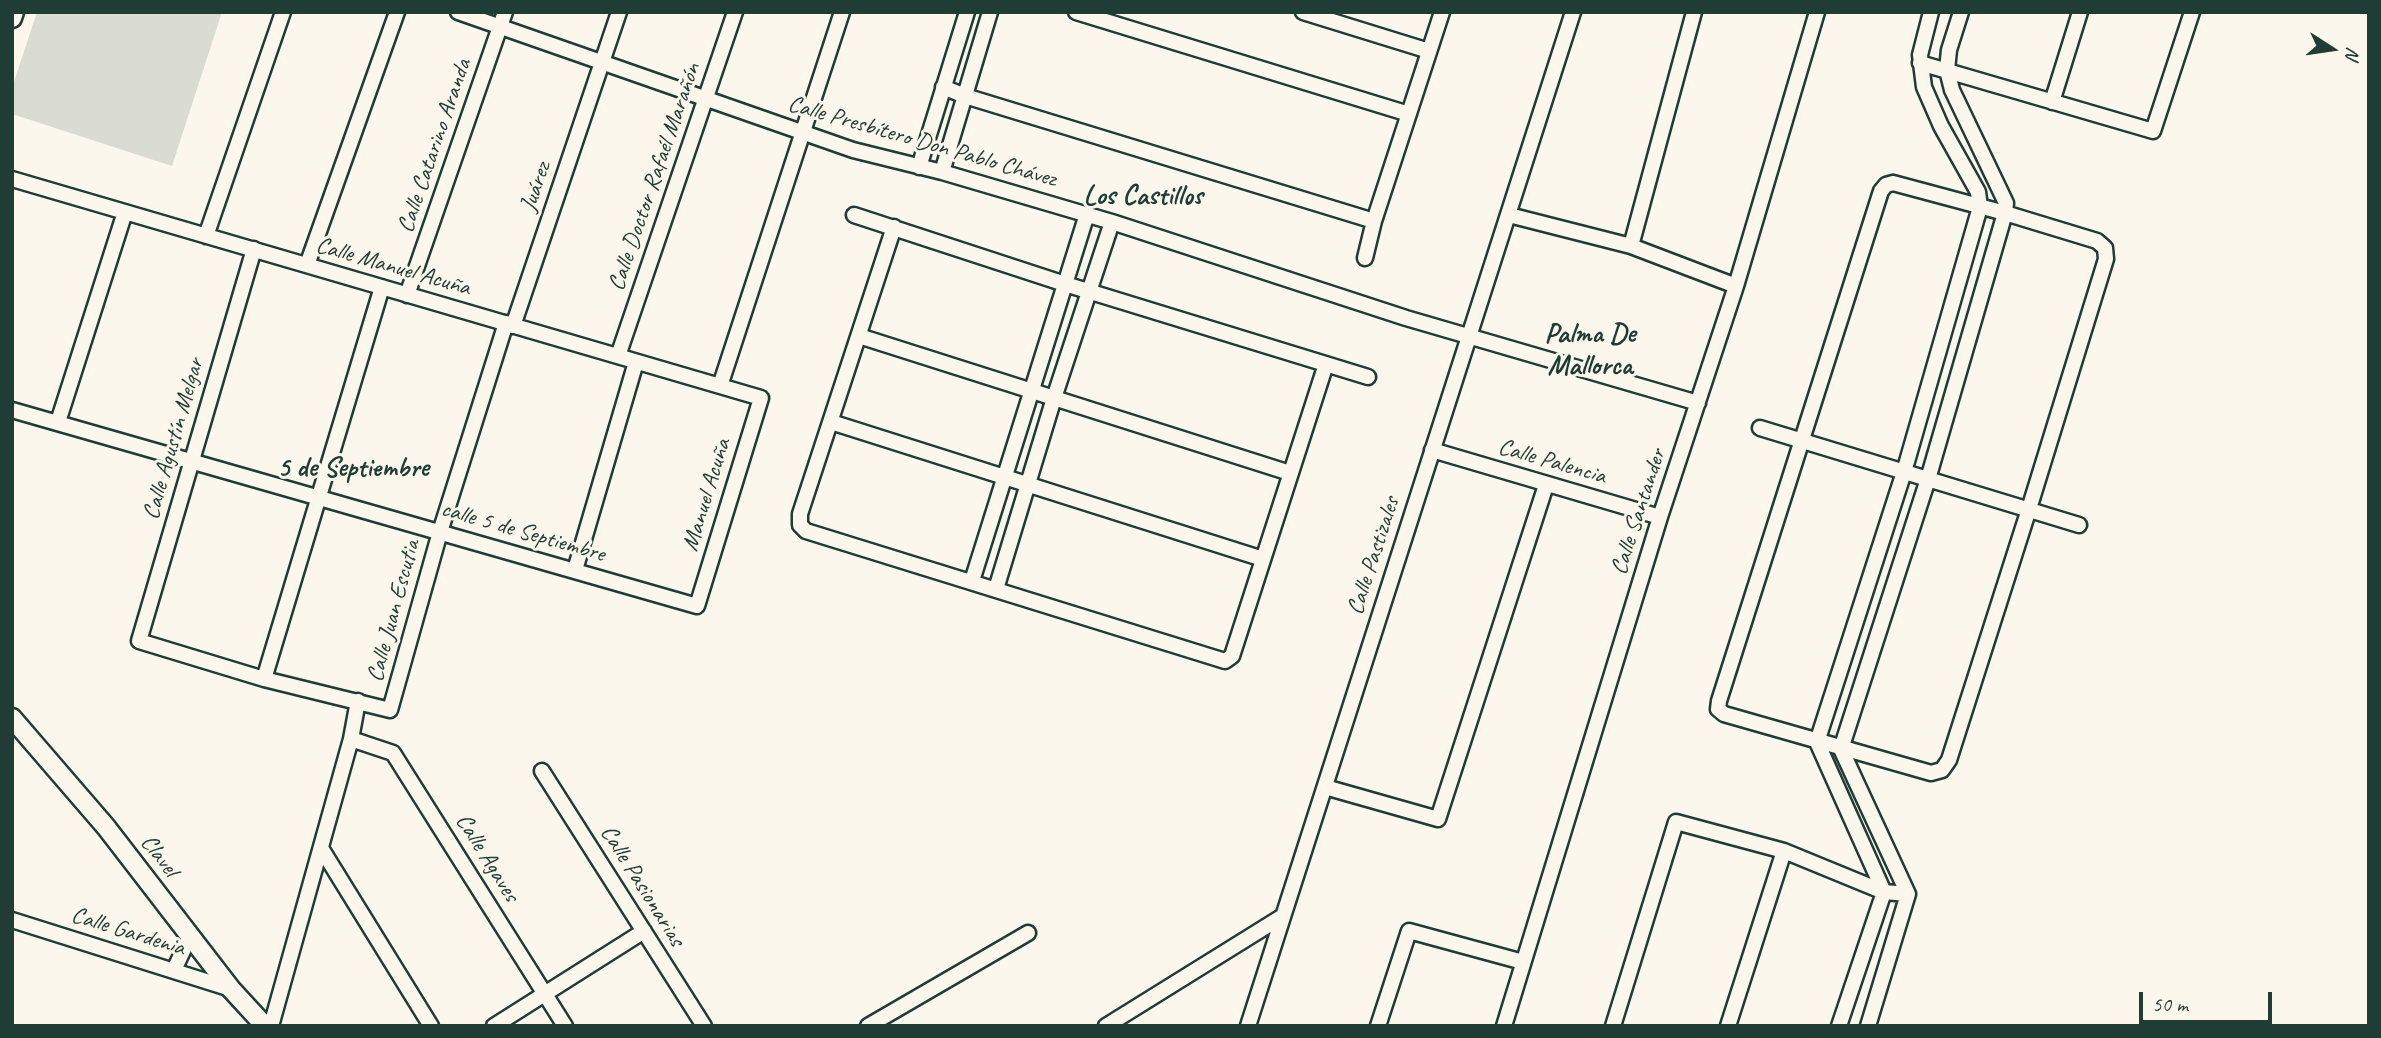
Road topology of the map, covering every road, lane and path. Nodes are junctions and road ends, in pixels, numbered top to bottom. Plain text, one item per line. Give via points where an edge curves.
1 (14, 12) edge
2 (283, 12) edge
3 (397, 12) edge
4 (458, 12) edge
5 (505, 12) edge
6 (619, 12) edge
7 (735, 12) edge
8 (842, 12) edge
9 (967, 12) edge
10 (990, 12) edge
11 (1076, 12) edge
12 (1303, 12) edge
13 (1442, 12) edge
14 (1573, 12) edge
15 (1695, 12) edge
16 (1817, 12) edge
17 (1931, 12) edge
18 (1961, 12) edge
19 (2080, 12) edge
20 (2192, 12) edge
21 (12, 18) edge
22 (500, 27) junction
23 (1429, 51) junction
24 (602, 62) junction
25 (1920, 63) junction
26 (1947, 70) junction
27 (943, 87) junction
28 (965, 96) junction
29 (707, 98) junction
30 (2052, 102) junction
31 (1409, 114) junction
32 (803, 132) junction
33 (919, 167) junction
34 (942, 172) junction
35 (12, 179) edge
36 (1980, 206) junction
37 (125, 212) junction
38 (2005, 213) junction
39 (1087, 214) junction
40 (854, 215) dead end
41 (1509, 215) junction
42 (1374, 221) junction
43 (1112, 222) junction
44 (894, 227) junction
45 (206, 236) junction
46 (1631, 246) junction
47 (254, 249) junction
48 (1365, 258) dead end
49 (307, 265) junction
50 (1065, 284) junction
51 (1736, 286) junction
52 (382, 287) junction
53 (1088, 291) junction
54 (407, 295) junction
55 (510, 325) junction
56 (859, 336) junction
57 (1469, 337) junction
58 (618, 356) junction
59 (636, 362) junction
60 (1326, 364) junction
61 (1368, 377) dead end
62 (720, 386) junction
63 (1031, 391) junction
64 (761, 398) joint
65 (1054, 398) junction
66 (1698, 403) junction
67 (12, 410) edge
68 (58, 422) junction
69 (831, 422) junction
70 (1760, 428) dead end
71 (1803, 441) junction
72 (1432, 450) junction
73 (192, 460) junction
74 (1904, 472) junction
75 (1290, 473) junction
76 (1004, 477) junction
77 (1928, 479) junction
78 (1027, 484) junction
79 (1546, 485) junction
80 (318, 497) junction
81 (2029, 509) junction
82 (1660, 517) junction
83 (2079, 525) dead end
84 (440, 531) junction
85 (1263, 559) junction
86 (575, 570) junction
87 (972, 581) junction
88 (996, 589) junction
89 (697, 606) joint
90 (264, 679) junction
91 (358, 701) junction
92 (12, 718) edge
93 (351, 738) junction
94 (1816, 742) junction
95 (1841, 748) junction
96 (542, 771) dead end
97 (1325, 787) junction
98 (321, 848) junction
99 (1784, 851) junction
100 (1884, 892) junction
101 (1908, 894) junction
102 (1283, 916) junction
103 (12, 920) edge
104 (644, 931) junction
105 (1028, 933) dead end
106 (190, 936) junction
107 (1523, 962) junction
108 (174, 970) junction
109 (231, 989) junction
110 (545, 993) junction
111 (265, 1026) edge
112 (271, 1026) edge
113 (431, 1026) edge
114 (494, 1026) edge
115 (565, 1026) edge
116 (704, 1026) edge
117 (868, 1026) edge
118 (1106, 1026) edge
119 (1248, 1026) edge
120 (1378, 1026) edge
121 (1504, 1026) edge
122 (1613, 1026) edge
123 (1728, 1026) edge
124 (1839, 1026) edge
125 (1868, 1026) edge

1 - 21 street
2 - 45 street
3 - 49 street
4 - 22 street, Calle Presbítero Don Pablo Chávez
5 - 22 street, Calle Catarino Aranda
6 - 24 street, Juárez
7 - 29 street, Calle Doctor Rafaél Marañón
8 - 32 street
9 - 27 street
10 - 28 street
11 - 31 street
12 - 23 street
13 - 23 street
14 - 41 street, Calle Pastizales
15 - 46 street
16 - 51 street, Calle Santander
17 - 25 street
18 - 26 street
19 - 30 street
20 - 30 street via 2153,131
22 - 24 street, Calle Presbítero Don Pablo Chávez
22 - 54 street, Calle Catarino Aranda
23 - 31 street
24 - 29 street, Calle Presbítero Don Pablo Chávez
24 - 55 street, Juárez
25 - 26 street
25 - 36 street via 1924,87 1978,192
26 - 30 street
26 - 38 street via 1952,90 2003,195
27 - 28 street
27 - 33 street
28 - 34 street
28 - 42 street
29 - 32 street, Calle Presbítero Don Pablo Chávez
29 - 58 street, Calle Doctor Rafaél Marañón
31 - 42 street
32 - 33 street, Calle Presbítero Don Pablo Chávez
32 - 62 street
33 - 34 street, Calle Presbítero Don Pablo Chávez
34 - 39 street, Calle Presbítero Don Pablo Chávez
35 - 37 street, Calle Manuel Acuña
36 - 38 street
36 - 71 street via 1893,183 1881,191
36 - 74 street
37 - 45 street, Calle Manuel Acuña
37 - 68 street
38 - 77 street
38 - 81 street via 2097,242 2105,248 2106,259
39 - 43 street, Calle Presbítero Don Pablo Chávez
39 - 50 street
40 - 44 street
41 - 46 street
41 - 57 street, Calle Pastizales
42 - 48 street
43 - 53 street
43 - 57 street, Calle Presbítero Don Pablo Chávez
44 - 50 street
44 - 56 street
45 - 47 street, Calle Manuel Acuña
46 - 51 street
47 - 49 street, Calle Manuel Acuña
47 - 73 street, Calle Agustín Melgar
49 - 52 street, Calle Manuel Acuña
50 - 53 street
50 - 63 street
51 - 66 street, Calle Santander
52 - 54 street, Calle Manuel Acuña
52 - 80 street
53 - 60 street
53 - 65 street
54 - 55 street, Calle Manuel Acuña
55 - 58 street, Calle Manuel Acuña
55 - 84 street, Calle Juan Escutia
56 - 63 street
56 - 69 street
57 - 66 street, Calle Presbítero Don Pablo Chávez
57 - 72 street, Calle Pastizales
58 - 59 street, Calle Manuel Acuña
59 - 62 street, Calle Manuel Acuña
59 - 86 street
60 - 61 street
60 - 75 street
62 - 64 street, Calle Manuel Acuña
63 - 65 street
63 - 76 street
64 - 89 street, Manuel Acuña
65 - 75 street
65 - 78 street
66 - 82 street, Calle Santander
67 - 68 street, calle 5 de Septiembre
68 - 73 street, calle 5 de Septiembre
69 - 76 street
69 - 87 street via 800,525 806,531
70 - 71 street
71 - 74 street
71 - 94 street via 1718,709
72 - 79 street, Calle Palencia
72 - 97 street, Calle Pastizales
73 - 80 street, calle 5 de Septiembre
73 - 90 street, Calle Agustín Melgar via 139,641
74 - 77 street
74 - 94 street
75 - 85 street
76 - 78 street
76 - 87 street
77 - 81 street
77 - 95 street
78 - 85 street
78 - 88 street
79 - 82 street, Calle Palencia
79 - 97 street via 1438,819
80 - 84 street, calle 5 de Septiembre
80 - 90 street
81 - 83 street
81 - 95 street via 1942,770 1931,773
82 - 107 street, Calle Santander
84 - 86 street, calle 5 de Septiembre
84 - 91 street, Calle Juan Escutia via 390,710
85 - 88 street via 1232,656 1225,661
86 - 89 street, calle 5 de Septiembre
87 - 88 street
90 - 91 street
91 - 93 street
92 - 106 street, Clavel via 106,827
93 - 98 street
93 - 110 street, Calle Agaves via 393,753
94 - 95 street
94 - 100 street
95 - 101 street
96 - 104 street, Calle Pasionarias
97 - 102 street, Calle Pastizales
98 - 112 street
98 - 113 street
99 - 100 street
99 - 122 street via 1676,822
99 - 123 street
100 - 101 street
100 - 124 street
101 - 125 street
102 - 118 street
102 - 119 street, Calle Pastizales
103 - 108 street, Calle Gardenia
104 - 110 street
104 - 116 street, Calle Pasionarias
105 - 117 street
106 - 108 street
106 - 109 street, Clavel
107 - 120 street via 1409,931
107 - 121 street, Calle Santander
108 - 109 street, Calle Gardenia
109 - 111 street, Clavel
110 - 114 street
110 - 115 street, Calle Agaves

